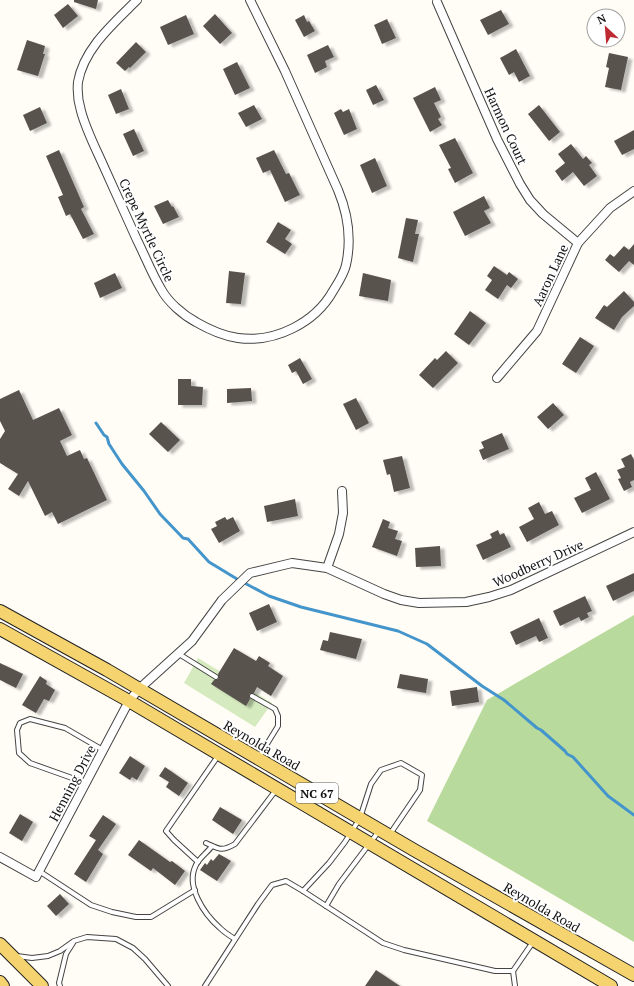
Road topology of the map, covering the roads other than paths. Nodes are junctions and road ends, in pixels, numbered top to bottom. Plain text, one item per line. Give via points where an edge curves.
1 (137, 0) edge
2 (250, 0) edge
3 (437, 2) dead end
4 (634, 191) edge
5 (578, 243) junction
6 (497, 378) dead end
7 (342, 491) dead end
8 (634, 532) edge
9 (328, 568) junction
10 (0, 611) edge
11 (0, 629) edge
12 (178, 654) junction
13 (216, 677) dead end
14 (139, 689) junction
15 (252, 696) dead end
16 (129, 701) junction
17 (104, 750) junction
18 (219, 754) junction
19 (258, 759) junction
20 (86, 783) junction
21 (277, 788) junction
22 (360, 818) junction
23 (351, 832) junction
24 (385, 832) junction
25 (206, 843) dead end
26 (370, 843) junction
27 (212, 846) junction
28 (0, 857) edge
29 (198, 862) junction
30 (38, 874) junction
31 (195, 890) junction
32 (303, 891) junction
33 (326, 906) junction
34 (235, 939) junction
35 (534, 940) junction
36 (74, 941) junction
37 (0, 944) edge
38 (11, 955) junction
39 (513, 971) junction
40 (634, 975) edge
41 (0, 982) edge
42 (3, 986) edge
43 (42, 986) edge
44 (60, 986) edge
45 (168, 986) edge
46 (205, 986) edge
47 (515, 986) edge
48 (612, 986) edge

1 - 2 street, Crepe Myrtle Circle via 96,43 82,67 78,80 81,112 161,290 195,322 229,336 252,338 270,336 297,327 322,306 346,267 349,234 345,207 338,190
3 - 5 street, Harmon Court via 520,184 542,214
4 - 5 street, Aaron Lane via 610,208
5 - 6 street, Aaron Lane via 536,331
7 - 9 street via 342,520
8 - 9 street, Woodberry Drive via 511,590 466,602 419,603 401,600
9 - 12 street, Woodberry Drive via 292,563 250,573 222,600 192,641
10 - 14 main road, Reynolda Road / NC 67
11 - 16 main road, NC 67
12 - 13 lane
12 - 14 street, Woodberry Drive
14 - 16 street, Woodberry Drive
14 - 19 main road, Reynolda Road / NC 67
15 - 19 lane via 275,709 279,722
16 - 17 street, Henning Drive
16 - 18 main road, NC 67
17 - 20 street, Henning Drive
17 - 20 lane via 65,728 30,719 20,723 17,730 19,753 30,763
18 - 21 main road, NC 67
18 - 29 lane via 166,831
19 - 22 main road, Reynolda Road / NC 67
20 - 30 street, Henning Drive
21 - 23 main road, NC 67
21 - 27 lane via 235,844 220,850
22 - 23 lane
22 - 24 main road, Reynolda Road / NC 67
22 - 24 lane via 371,784 381,770 401,763 422,775 420,790
23 - 26 main road, NC 67
23 - 32 lane via 329,863
24 - 26 lane
24 - 40 main road, Reynolda Road / NC 67
25 - 27 lane
26 - 33 lane
26 - 35 main road, NC 67
27 - 29 lane
28 - 30 street
29 - 31 lane via 193,872
30 - 31 lane via 91,904 136,917 151,917
31 - 34 lane via 208,916 220,929
32 - 33 lane
32 - 34 lane via 286,881 272,885
33 - 39 lane via 383,943 488,969
34 - 46 lane
35 - 39 lane
35 - 48 main road, NC 67
36 - 38 lane via 48,956 32,958
36 - 44 lane via 66,954
36 - 45 lane via 86,937 116,939 133,948
37 - 38 main road
38 - 43 main road
39 - 47 lane
41 - 42 main road

